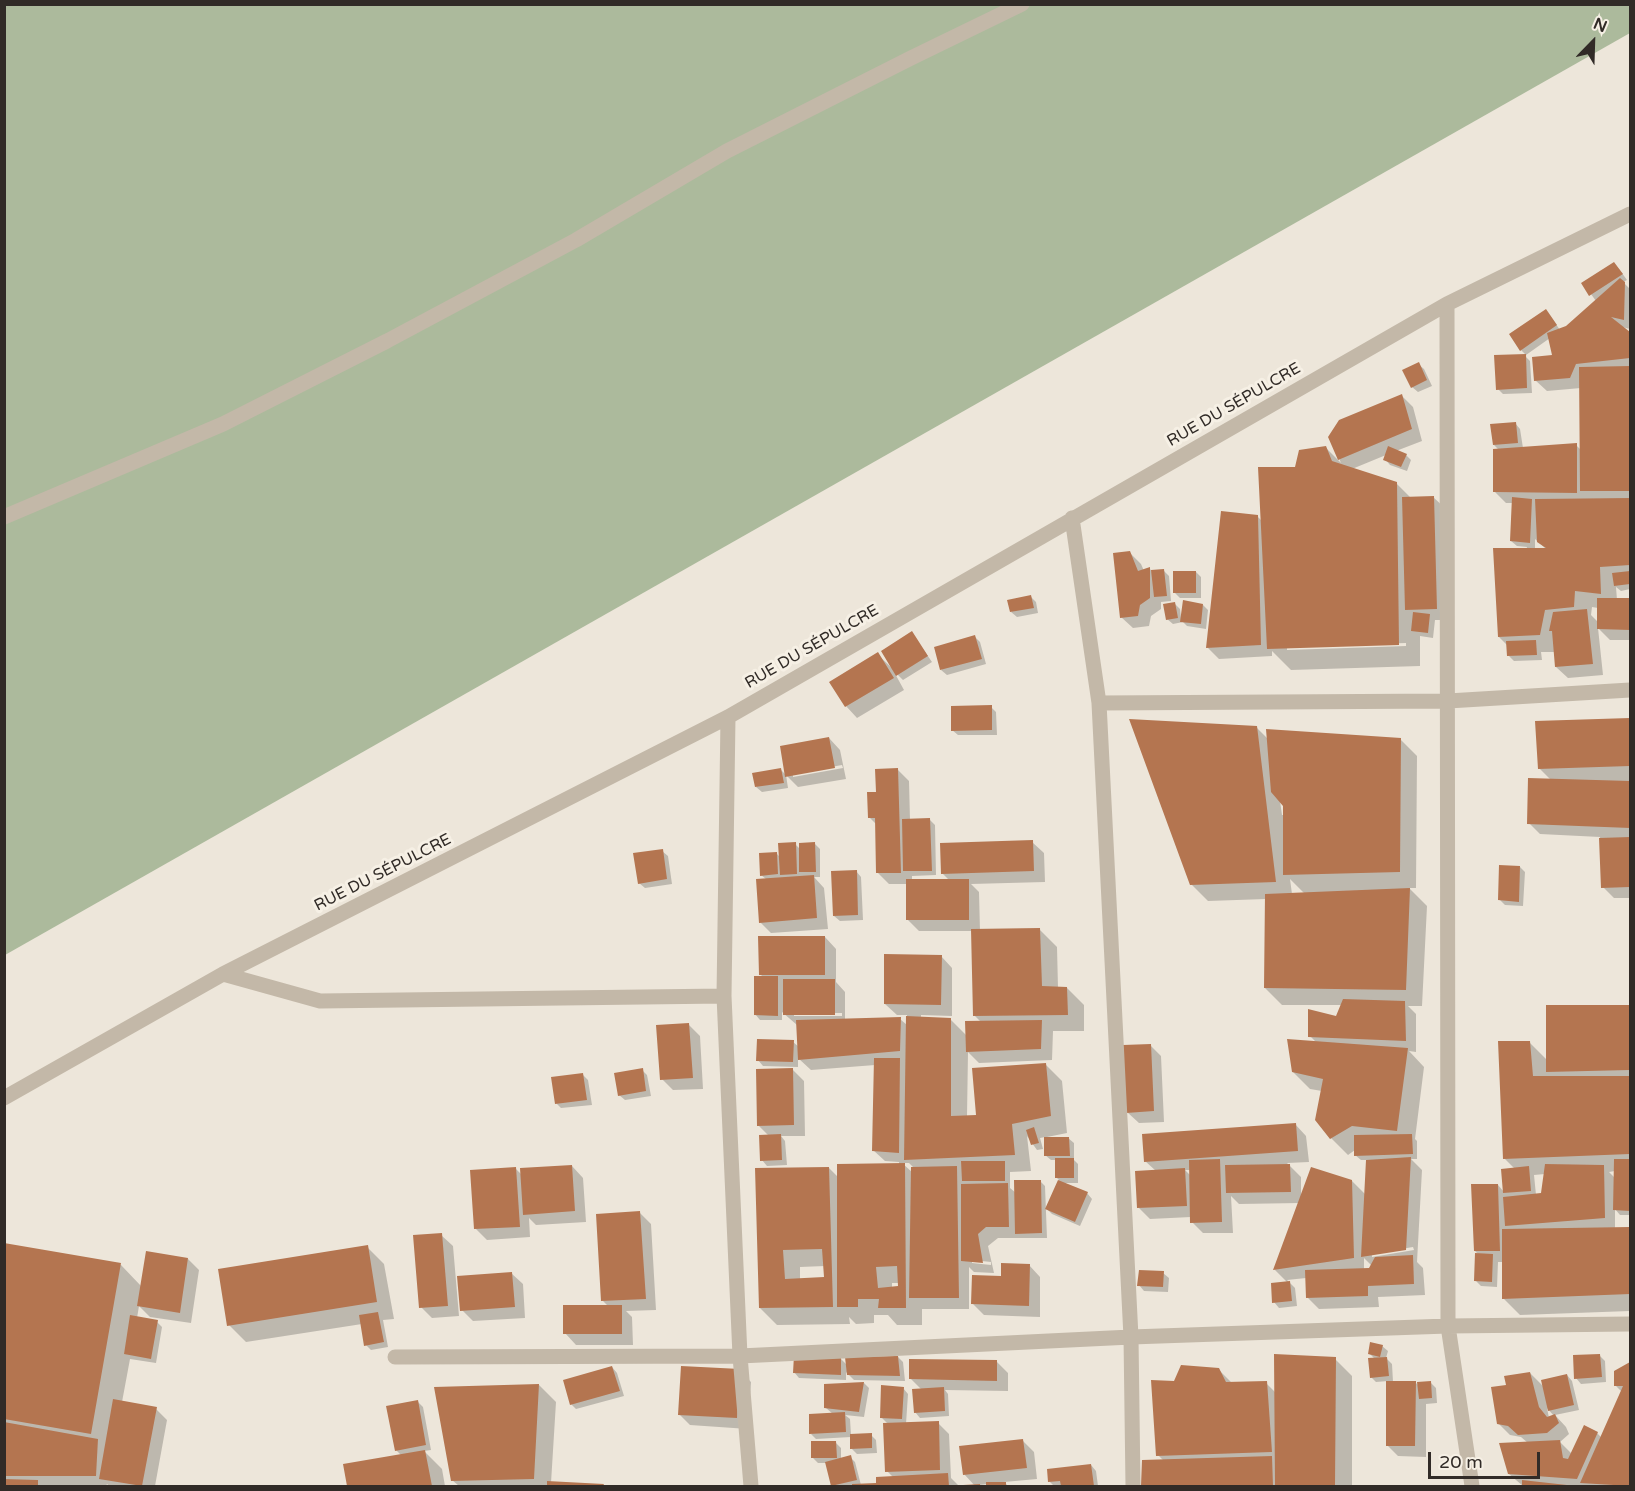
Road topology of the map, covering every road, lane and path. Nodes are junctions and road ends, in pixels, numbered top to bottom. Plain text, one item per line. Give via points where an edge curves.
1 (1022, 4) edge
2 (1630, 214) edge
3 (1447, 304) junction
4 (4, 517) edge
5 (1072, 518) junction
6 (1630, 690) edge
7 (1448, 701) junction
8 (1099, 703) junction
9 (728, 717) junction
10 (223, 974) junction
11 (724, 996) junction
12 (4, 1098) edge
13 (1630, 1324) edge
14 (1448, 1326) junction
15 (1131, 1338) junction
16 (740, 1356) junction
17 (395, 1357) dead end
18 (751, 1486) edge
19 (1133, 1486) edge
20 (1472, 1486) edge

1 - 4 street via 727,151 576,240 243,414
2 - 3 street, RUE DU SÉPULCRE
3 - 5 street, RUE DU SÉPULCRE
3 - 7 street
5 - 8 street
5 - 9 street, RUE DU SÉPULCRE
6 - 7 street
7 - 8 street
7 - 14 street
8 - 15 street
9 - 10 street, RUE DU SÉPULCRE
9 - 11 street
10 - 11 street via 320,1001
10 - 12 street, RUE DU SÉPULCRE
11 - 16 street
13 - 14 street
14 - 15 street
14 - 20 street
15 - 16 street
15 - 19 street
16 - 17 street
16 - 18 street

